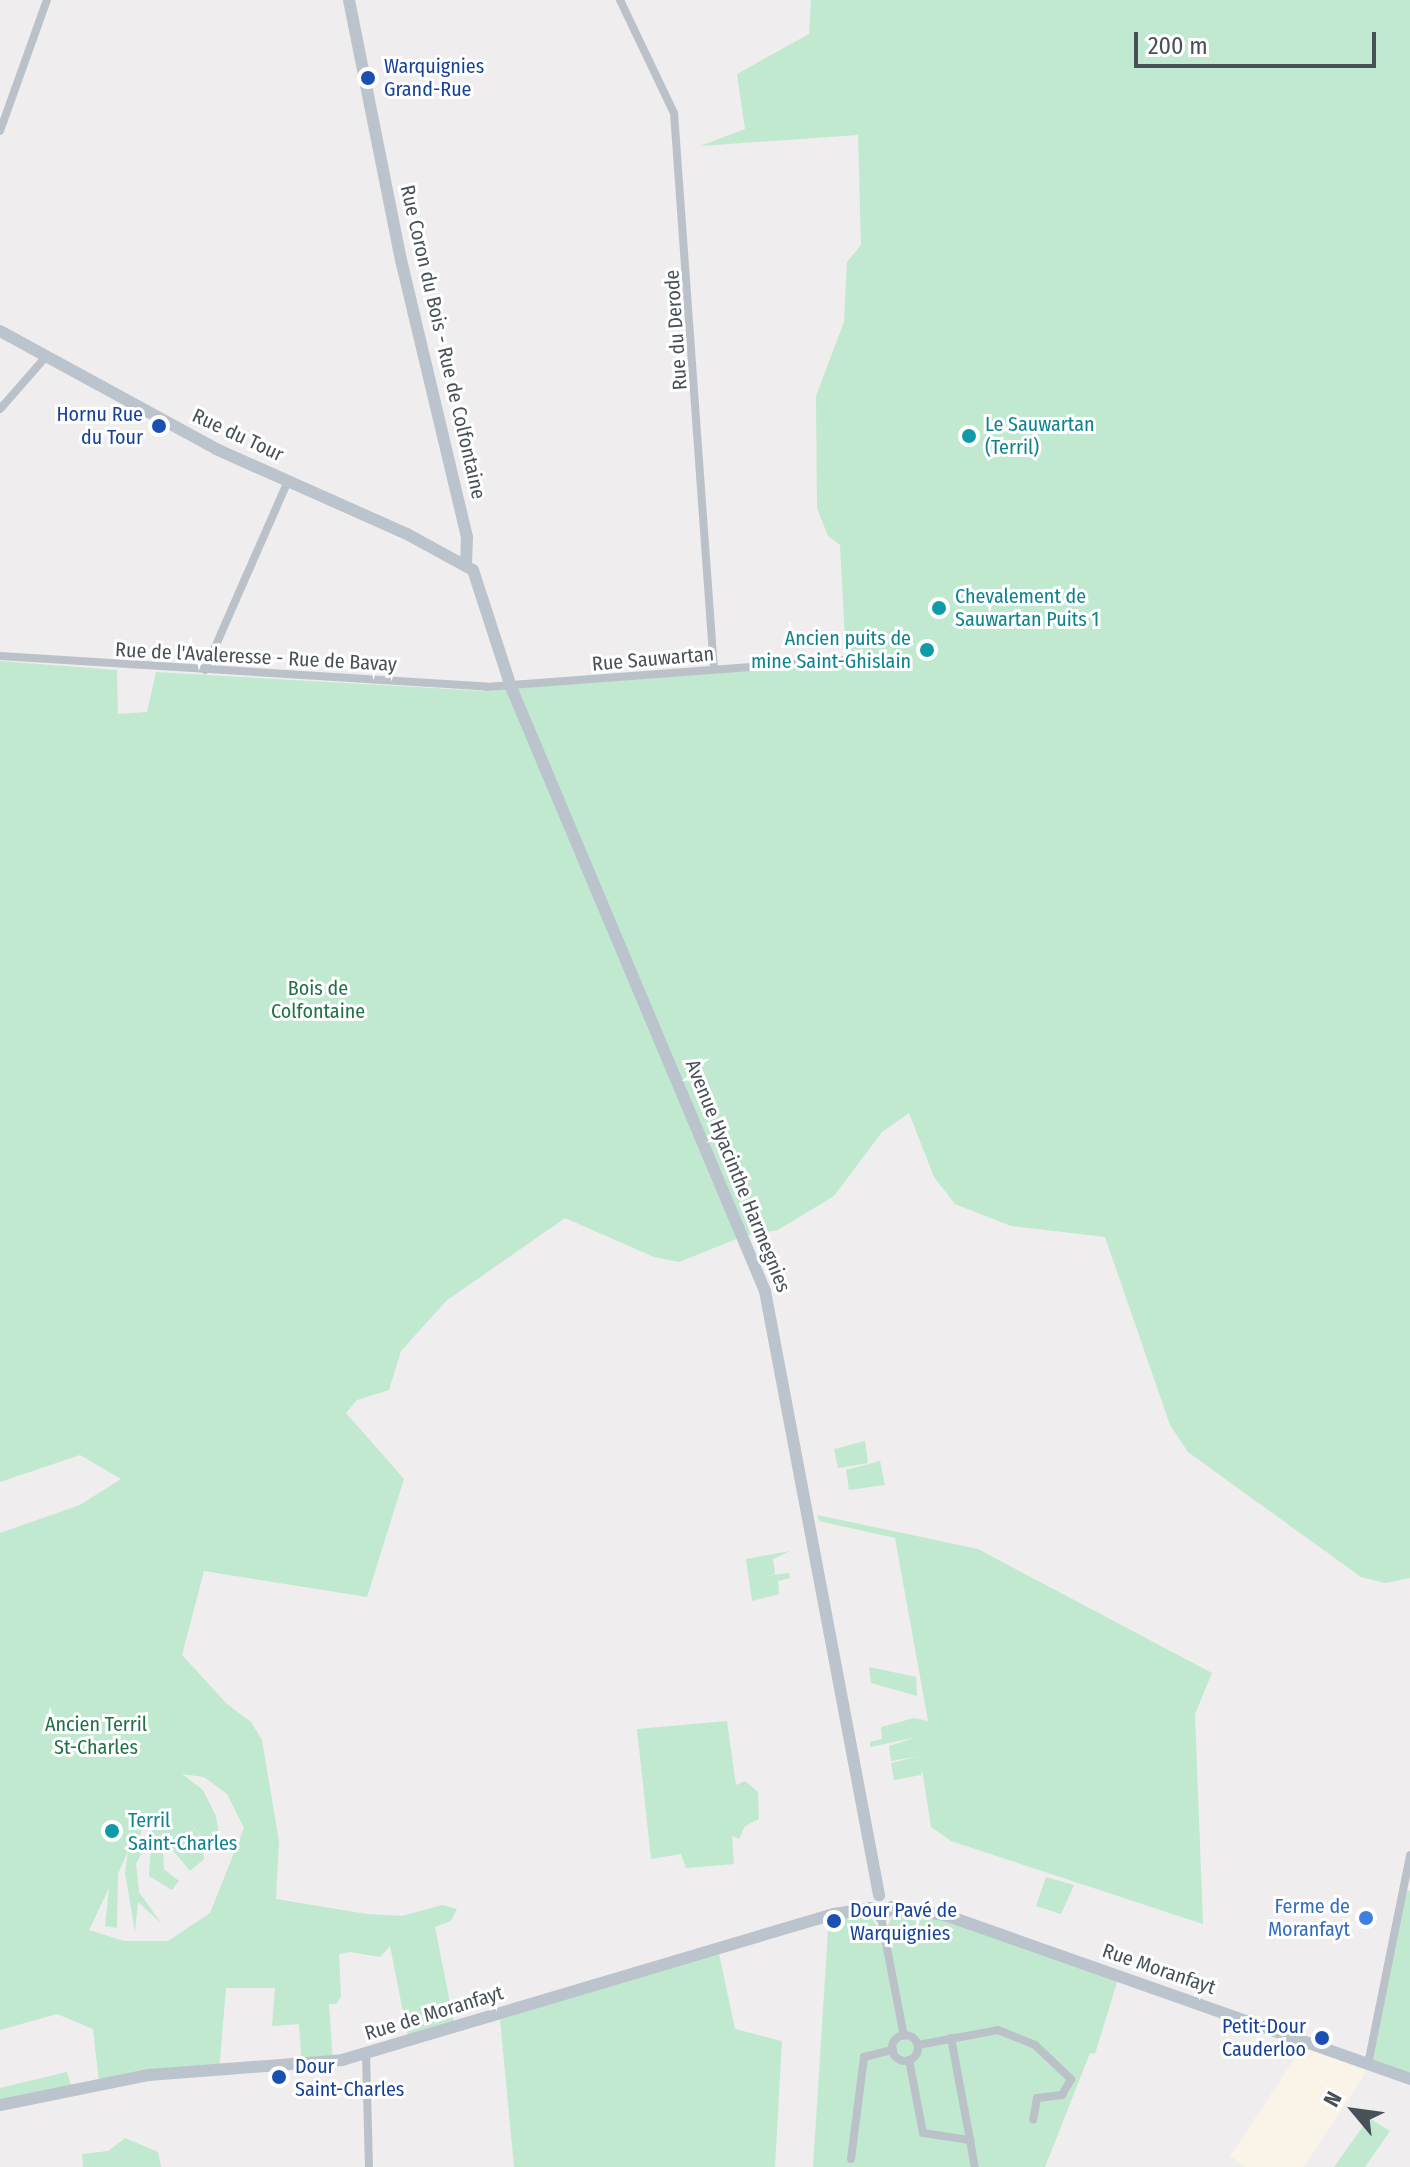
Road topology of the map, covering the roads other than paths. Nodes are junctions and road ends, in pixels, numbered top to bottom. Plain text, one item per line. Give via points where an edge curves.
1 (47, 0) edge
2 (349, 0) edge
3 (620, 0) edge
4 (0, 131) edge
5 (0, 331) edge
6 (44, 359) junction
7 (0, 409) edge
8 (288, 481) junction
9 (466, 563) junction
10 (0, 656) edge
11 (846, 660) dead end
12 (205, 670) junction
13 (714, 670) junction
14 (511, 687) junction
15 (1410, 1855) edge
16 (879, 1895) junction
17 (892, 1907) junction
18 (870, 1908) junction
19 (881, 1917) junction
20 (904, 2036) junction
21 (951, 2038) junction
22 (918, 2045) junction
23 (893, 2050) junction
24 (366, 2054) junction
25 (909, 2060) junction
26 (1368, 2064) junction
27 (1410, 2079) edge
28 (0, 2105) edge
29 (1033, 2120) dead end
30 (970, 2140) junction
31 (851, 2159) dead end
32 (369, 2167) edge
33 (975, 2167) edge

1 - 4 street
2 - 9 street, Rue Coron du Bois - Rue de Colfontaine via 401,260 467,537
3 - 13 street, Rue du Derode via 674,113
5 - 6 street, Rue du Tour
6 - 7 street
6 - 8 street, Rue du Tour
8 - 9 street, Rue du Tour
8 - 12 street
9 - 14 street, Rue Coron du Bois - Rue de Colfontaine via 475,575
10 - 12 street, Rue de l'Avaleresse - Rue de Bavay
11 - 13 street, Rue Sauwartan
12 - 14 street, Rue de l'Avaleresse - Rue de Bavay
13 - 14 street, Rue Sauwartan
14 - 16 street, Avenue Hyacinthe Harmegnies via 765,1291
15 - 26 street
16 - 17 street
16 - 18 street
17 - 19 street
17 - 26 street, Rue Moranfayt via 945,1915
18 - 19 street
18 - 24 street, Rue de Moranfayt via 834,1914
19 - 20 street
20 - 22 street
20 - 23 street
21 - 22 street
21 - 29 street via 998,2030 1035,2045 1066,2071 1069,2089 1037,2098
21 - 30 street
22 - 25 street
23 - 25 street via 899,2059
23 - 31 street via 864,2057
24 - 28 street, Rue de Moranfayt via 302,2067 149,2075
24 - 32 street
25 - 30 street via 923,2133
26 - 27 street, Rue Moranfayt
30 - 33 street

